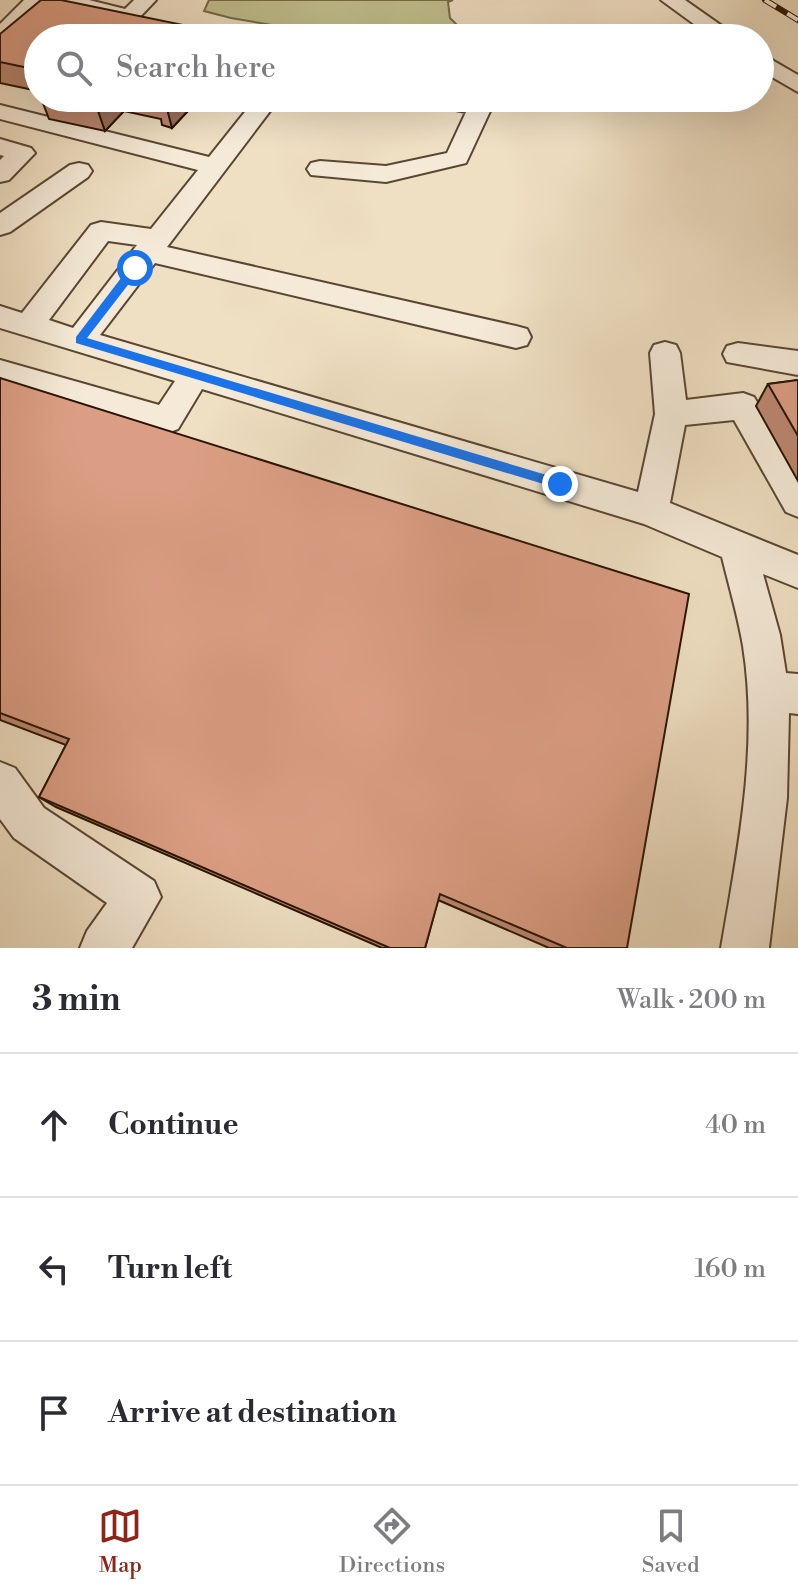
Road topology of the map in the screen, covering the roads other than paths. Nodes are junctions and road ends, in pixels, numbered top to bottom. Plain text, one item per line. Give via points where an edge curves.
1 (36, 0) edge
2 (62, 0) edge
3 (146, 0) edge
4 (671, 0) edge
5 (130, 16) junction
6 (158, 22) edge
7 (707, 24) edge
8 (0, 36) edge
9 (774, 69) edge
10 (798, 85) edge
11 (0, 112) edge
12 (257, 112) edge
13 (478, 112) edge
14 (0, 147) edge
15 (214, 166) junction
16 (320, 169) dead end
17 (79, 171) dead end
18 (0, 174) edge
19 (0, 226) edge
20 (152, 246) junction
21 (14, 321) edge
22 (516, 337) dead end
23 (80, 340) junction
24 (665, 353) dead end
25 (738, 354) dead end
26 (0, 372) edge
27 (195, 375) junction
28 (789, 376) edge
29 (743, 406) junction
30 (671, 414) junction
31 (798, 502) edge
32 (651, 511) junction
33 (737, 546) junction
34 (798, 572) edge
35 (782, 692) edge
36 (0, 783) edge
37 (104, 948) edge
38 (745, 948) edge

1 - 8 lane
2 - 5 lane
3 - 5 lane
4 - 7 lane
5 - 6 lane
9 - 10 lane
11 - 15 lane
12 - 15 lane
13 - 16 lane via 457,158 386,174
14 - 18 lane via 22,153
15 - 20 lane
17 - 19 lane
20 - 21 lane via 101,231
20 - 22 lane
20 - 23 lane
21 - 23 lane
23 - 27 lane
24 - 30 lane
25 - 28 lane
26 - 27 lane via 167,420
27 - 32 lane
28 - 29 lane via 741,394
29 - 30 lane
29 - 31 lane
30 - 32 lane
32 - 33 lane
33 - 34 lane
33 - 35 lane via 763,648
35 - 38 lane via 769,743
36 - 37 lane via 29,823 138,897

